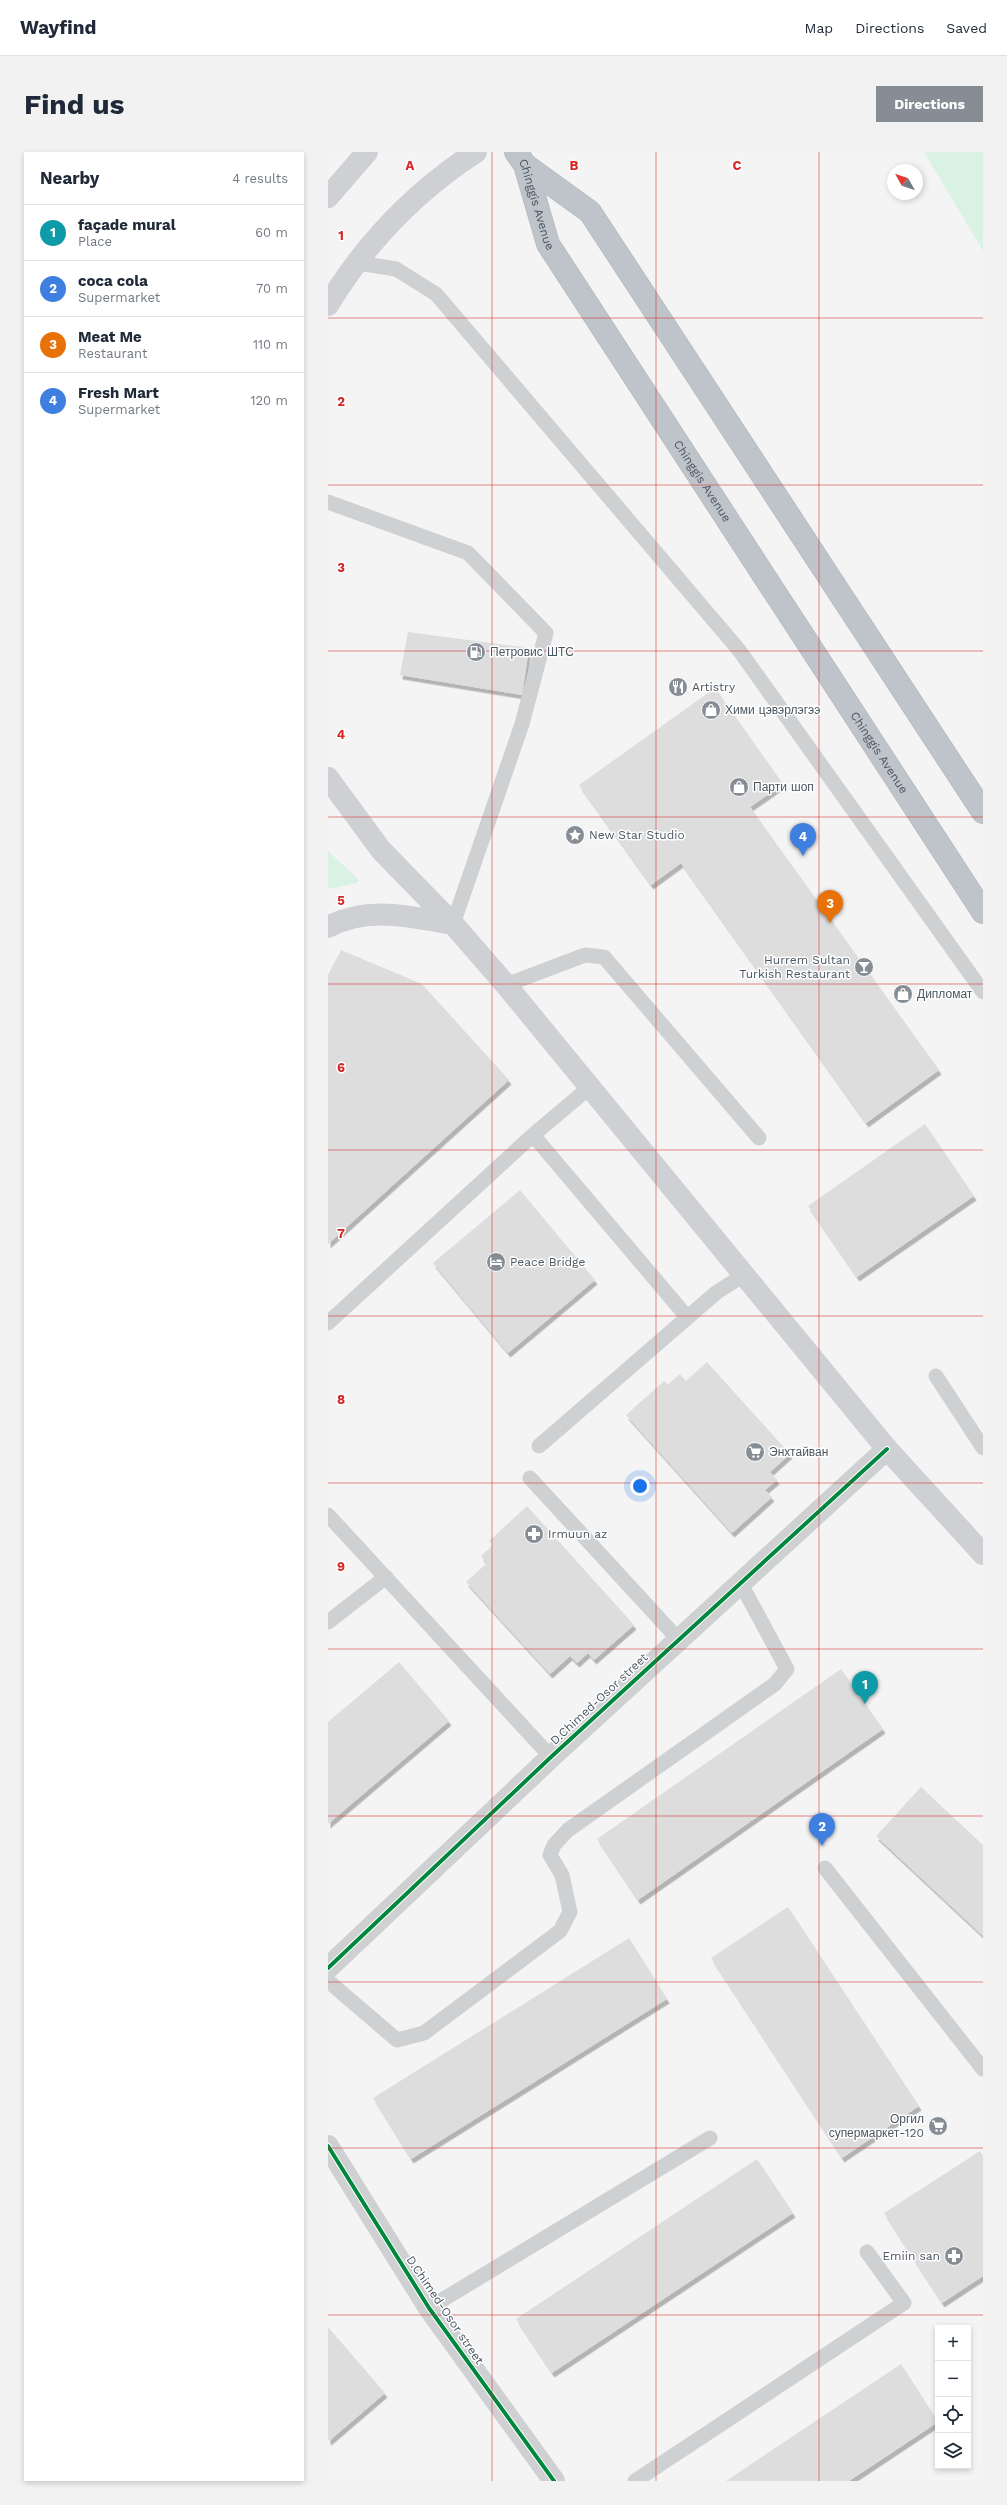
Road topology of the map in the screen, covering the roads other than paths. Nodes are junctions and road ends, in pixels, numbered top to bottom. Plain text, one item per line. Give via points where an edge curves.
1 (367, 152) edge
2 (476, 152) edge
3 (521, 158) edge
4 (328, 197) edge
5 (358, 263) junction
6 (328, 304) edge
7 (328, 502) edge
8 (328, 778) edge
9 (983, 812) edge
10 (983, 912) edge
11 (453, 924) junction
12 (328, 927) edge
13 (506, 986) junction
14 (983, 992) edge
15 (590, 1087) junction
16 (533, 1135) junction
17 (759, 1138) dead end
18 (744, 1275) junction
19 (687, 1317) junction
20 (328, 1323) edge
21 (936, 1376) dead end
22 (539, 1446) dead end
23 (983, 1448) edge
24 (887, 1449) junction
25 (530, 1478) dead end
26 (328, 1515) edge
27 (980, 1544) edge
28 (386, 1577) junction
29 (740, 1582) junction
30 (328, 1622) edge
31 (679, 1640) junction
32 (551, 1757) junction
33 (825, 1868) dead end
34 (328, 1968) edge
35 (328, 1981) edge
36 (983, 2069) edge
37 (710, 2138) dead end
38 (328, 2146) edge
39 (867, 2252) dead end
40 (428, 2308) junction
41 (554, 2481) edge
42 (635, 2481) edge

1 - 4 main road
2 - 5 main road via 455,165 415,198 391,221
3 - 9 highway, Chinggis Avenue via 590,212
3 - 10 highway, Chinggis Avenue via 548,244
5 - 6 main road
5 - 14 lane via 396,269 436,294 739,650
7 - 11 lane via 468,553 546,633 522,724
8 - 11 main road via 381,850
11 - 12 main road via 389,913 340,920
11 - 13 main road
13 - 15 main road
13 - 17 lane via 585,955 604,957
15 - 16 lane
15 - 18 main road
16 - 19 lane
16 - 20 lane
18 - 19 lane via 717,1292
18 - 24 main road
19 - 22 lane
21 - 23 lane
24 - 27 main road
24 - 29 street, D.Chimed-Osor street
25 - 31 lane
26 - 28 lane
28 - 30 lane
28 - 32 lane
29 - 31 street, D.Chimed-Osor street
29 - 35 lane via 787,1669 775,1684 568,1830 554,1845 550,1855 562,1874 570,1912 560,1931 424,2033 397,2040
31 - 32 street, D.Chimed-Osor street
32 - 34 street, D.Chimed-Osor street
33 - 36 lane
37 - 40 lane
38 - 40 street, D.Chimed-Osor street
39 - 42 lane via 904,2303
40 - 41 street, D.Chimed-Osor street

